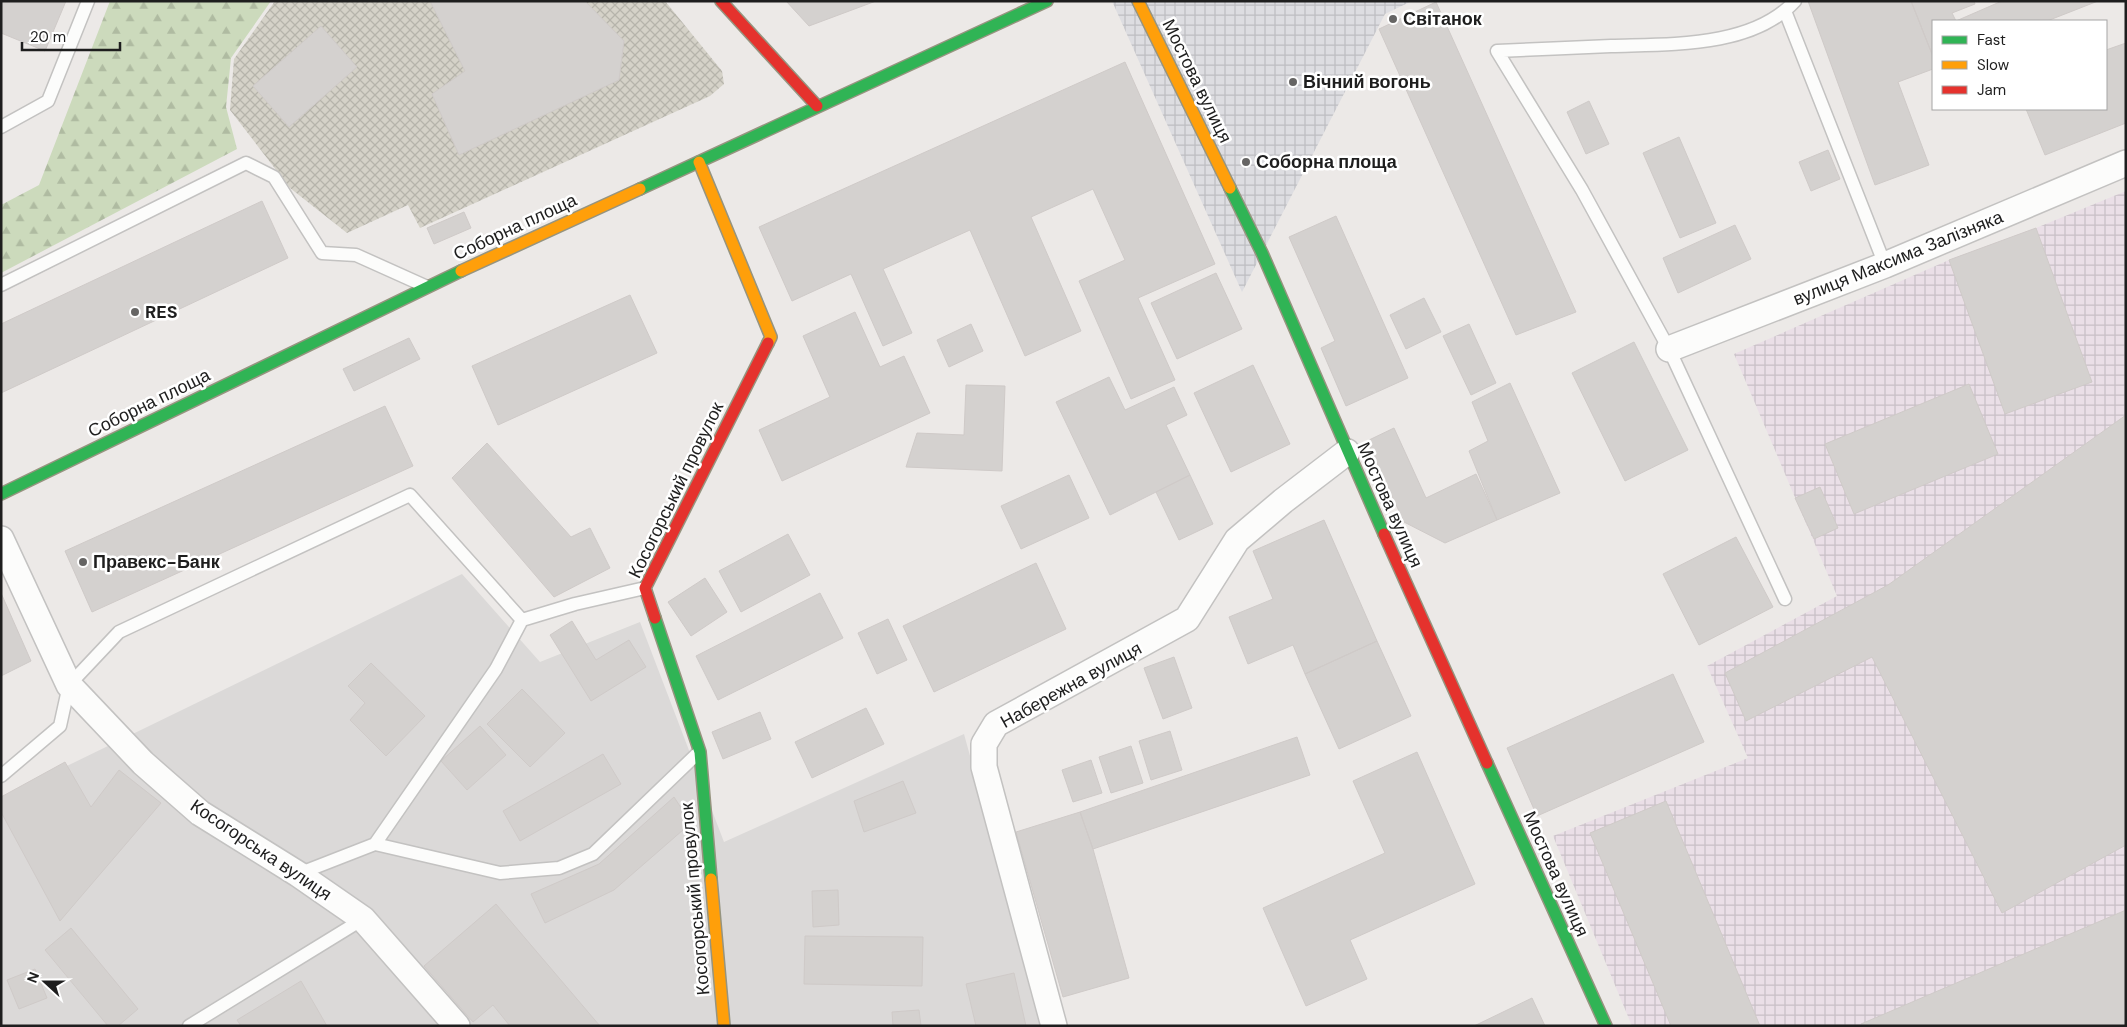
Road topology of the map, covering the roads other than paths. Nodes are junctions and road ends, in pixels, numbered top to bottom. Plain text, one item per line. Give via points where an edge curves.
1 (88, 1) edge
2 (721, 1) edge
3 (1047, 1) edge
4 (1138, 1) edge
5 (1795, 1) edge
6 (1785, 11) junction
7 (817, 106) junction
8 (1, 127) edge
9 (700, 162) junction
10 (2126, 163) edge
11 (1885, 265) junction
12 (1, 285) edge
13 (427, 286) junction
14 (1668, 349) junction
15 (1347, 452) junction
16 (1, 494) edge
17 (1, 539) edge
18 (645, 588) junction
19 (1786, 599) dead end
20 (522, 620) junction
21 (69, 685) junction
22 (700, 752) junction
23 (1, 776) edge
24 (375, 844) junction
25 (298, 874) junction
26 (363, 919) junction
27 (189, 1026) edge
28 (456, 1026) edge
29 (724, 1026) edge
30 (1054, 1026) edge
31 (1606, 1026) edge

1 - 8 lane via 48,101
2 - 7 street
3 - 7 street, Соборна площа
4 - 15 street, Мостова вулиця via 1262,253
5 - 6 lane
6 - 11 lane
6 - 14 lane via 1753,29 1700,42 1497,51 1582,190
7 - 9 street, Соборна площа
9 - 13 street, Соборна площа
9 - 18 street, Косогорський провулок via 771,336
10 - 11 street, вулиця Максима Залізняка
11 - 14 street, вулиця Максима Залізняка
12 - 13 lane via 246,163 274,177 322,253 356,255
13 - 16 street, Соборна площа
14 - 19 lane
15 - 30 street, Набережна вулиця via 1237,540 1188,620 996,724 984,744 984,767
15 - 31 street, Мостова вулиця
17 - 21 street, Косогорська вулиця
18 - 20 lane
18 - 22 street, Косогорський провулок
20 - 21 lane via 410,495 119,632
20 - 24 lane via 496,670
21 - 23 lane via 60,726
21 - 25 street, Косогорська вулиця via 144,763 200,813
22 - 24 lane via 593,854 559,868 500,873
22 - 29 street, Косогорський провулок
24 - 25 lane
25 - 26 street, Косогорська вулиця
26 - 27 lane
26 - 28 street, Косогорська вулиця

